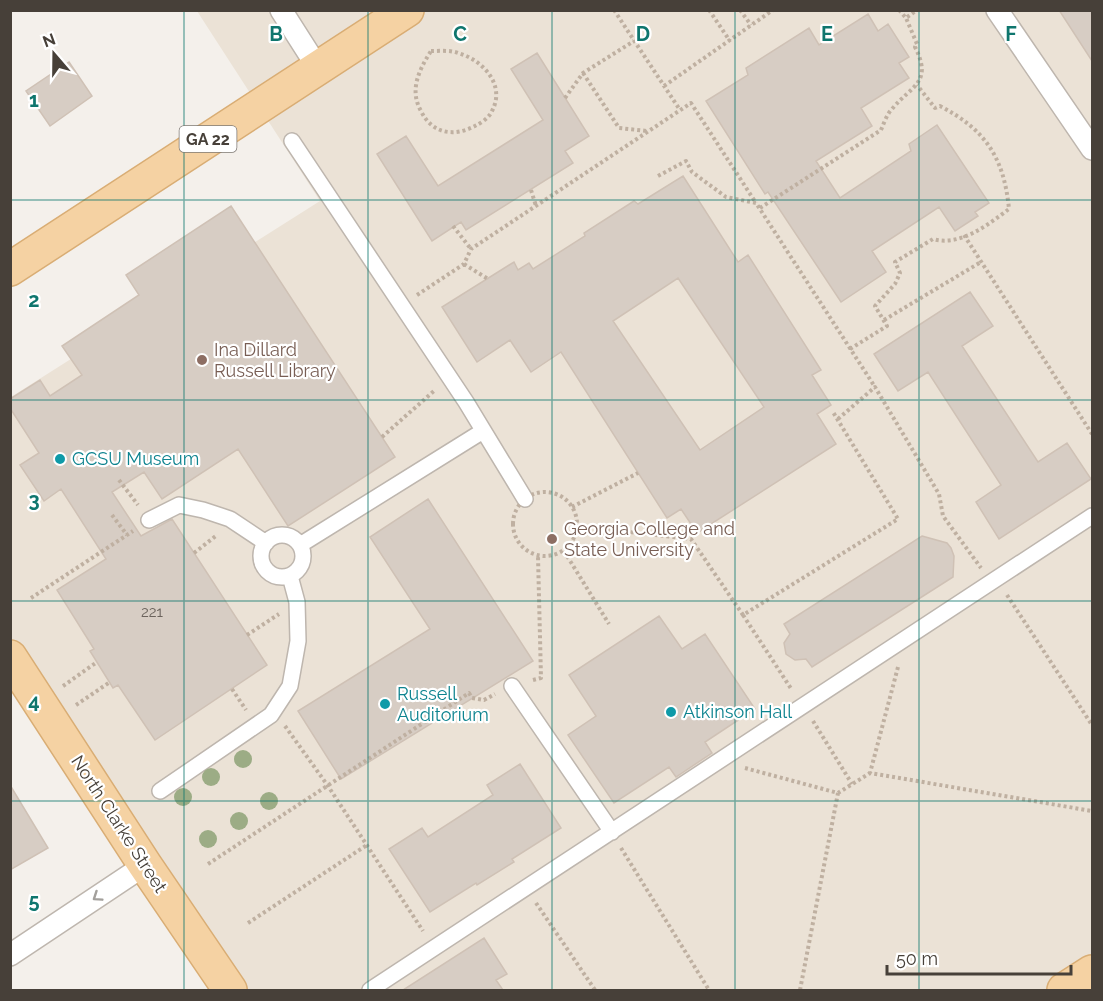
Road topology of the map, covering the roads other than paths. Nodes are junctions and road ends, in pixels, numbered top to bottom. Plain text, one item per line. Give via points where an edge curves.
1 (280, 10) edge
2 (407, 10) edge
3 (997, 10) edge
4 (318, 68) junction
5 (292, 141) dead end
6 (1092, 149) edge
7 (10, 269) edge
8 (483, 431) junction
9 (525, 499) road end
10 (1092, 516) edge
11 (149, 520) road end
12 (266, 543) junction
13 (300, 545) junction
14 (290, 576) junction
15 (10, 657) edge
16 (512, 686) dead end
17 (160, 791) dead end
18 (612, 832) junction
19 (145, 865) junction
20 (10, 955) edge
21 (1092, 972) edge
22 (230, 990) edge
23 (370, 990) edge
24 (1064, 990) edge

1 - 4 street
2 - 4 main road, GA 22
3 - 6 street
4 - 7 main road, GA 22
5 - 8 street
8 - 9 street
8 - 13 street
10 - 18 street
11 - 12 street via 179,505 234,522
12 - 13 street via 284,535
12 - 14 street via 261,555 264,568 274,577
13 - 14 street via 302,564
14 - 17 street via 297,602 298,641 290,686 271,716
15 - 19 main road, North Clarke Street
16 - 18 street
18 - 23 street
19 -> 20 street
19 - 22 main road, North Clarke Street
21 - 24 main road

